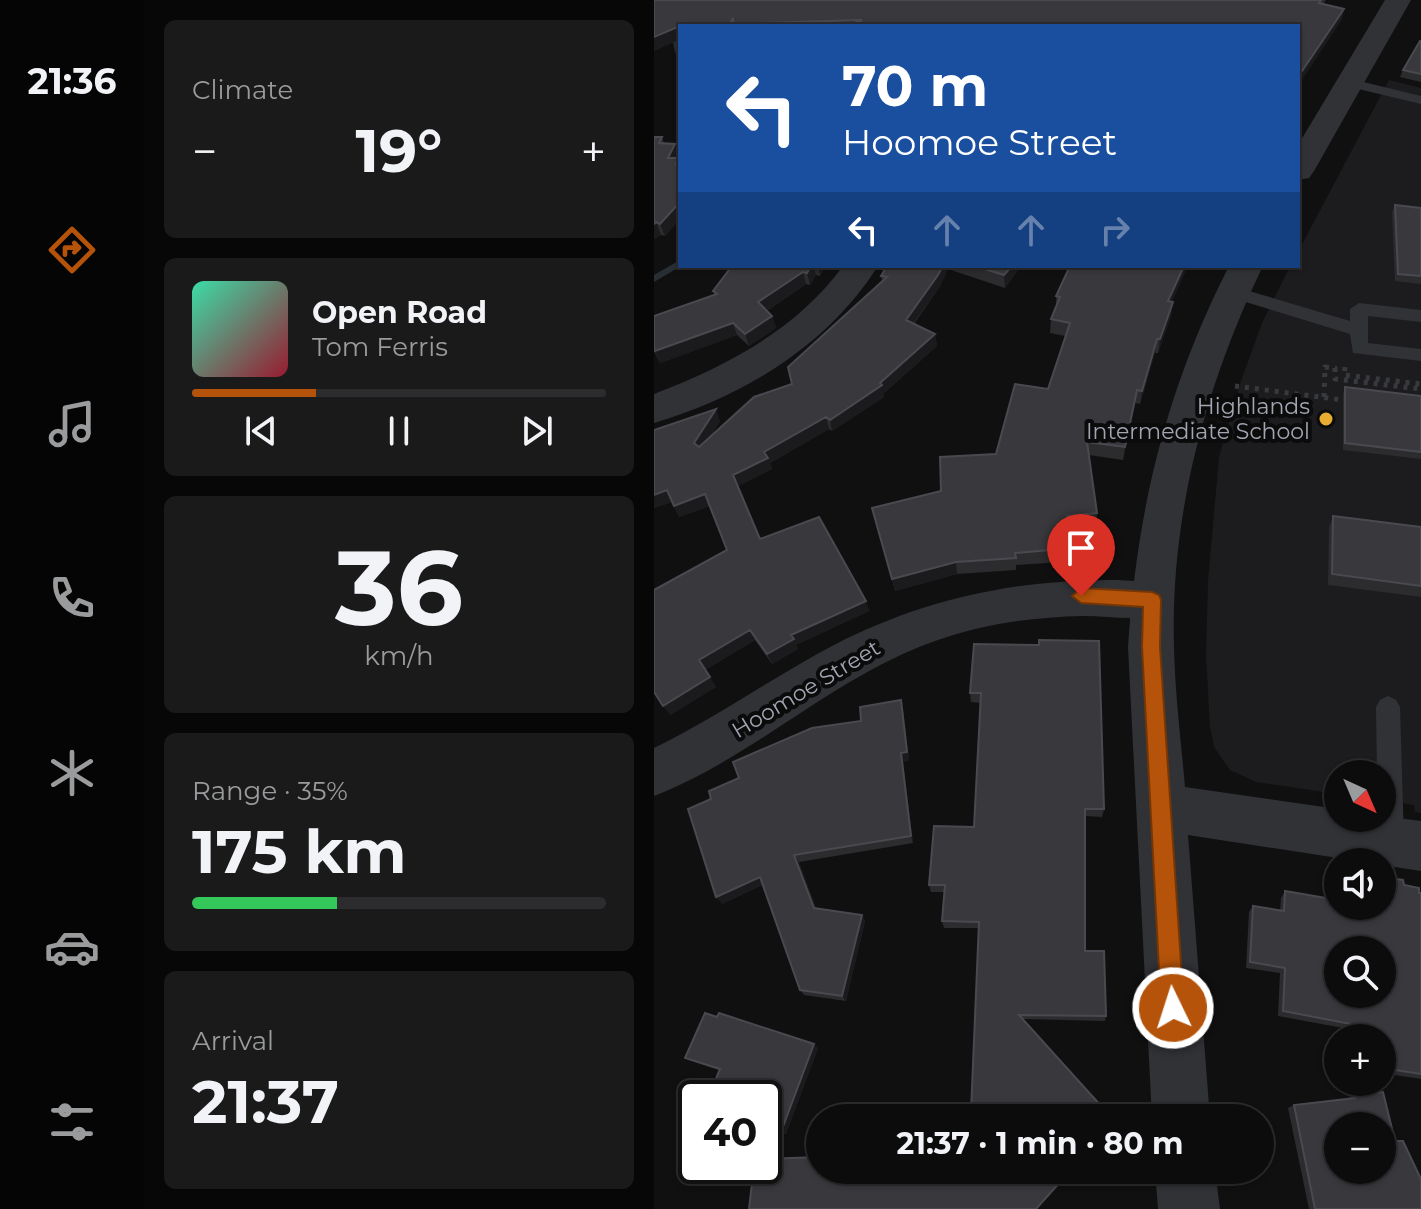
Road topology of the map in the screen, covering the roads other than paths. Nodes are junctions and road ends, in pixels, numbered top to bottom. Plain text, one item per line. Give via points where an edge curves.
1 (1396, 4) edge
2 (1351, 83) junction
3 (1421, 100) edge
4 (1303, 152) edge
5 (860, 268) edge
6 (1239, 279) edge
7 (1421, 316) edge
8 (1359, 330) junction
9 (1421, 355) edge
10 (654, 409) edge
11 (1152, 600) junction
12 (1388, 707) dead end
13 (654, 773) edge
14 (1161, 807) junction
15 (1406, 844) edge
16 (1180, 1104) edge
17 (1186, 1184) edge
18 (1189, 1209) edge

1 - 2 street
2 - 3 lane
2 - 4 street
5 - 10 street via 839,298 790,340 731,377
6 - 8 lane
6 - 11 street via 1192,389 1175,453
7 - 8 lane via 1359,309
8 - 9 lane via 1359,348
11 - 13 street, Hoomoe Street via 1042,599 925,626 838,665 725,736
11 - 14 street
12 - 15 lane
14 - 15 street
14 - 16 street
17 - 18 street

